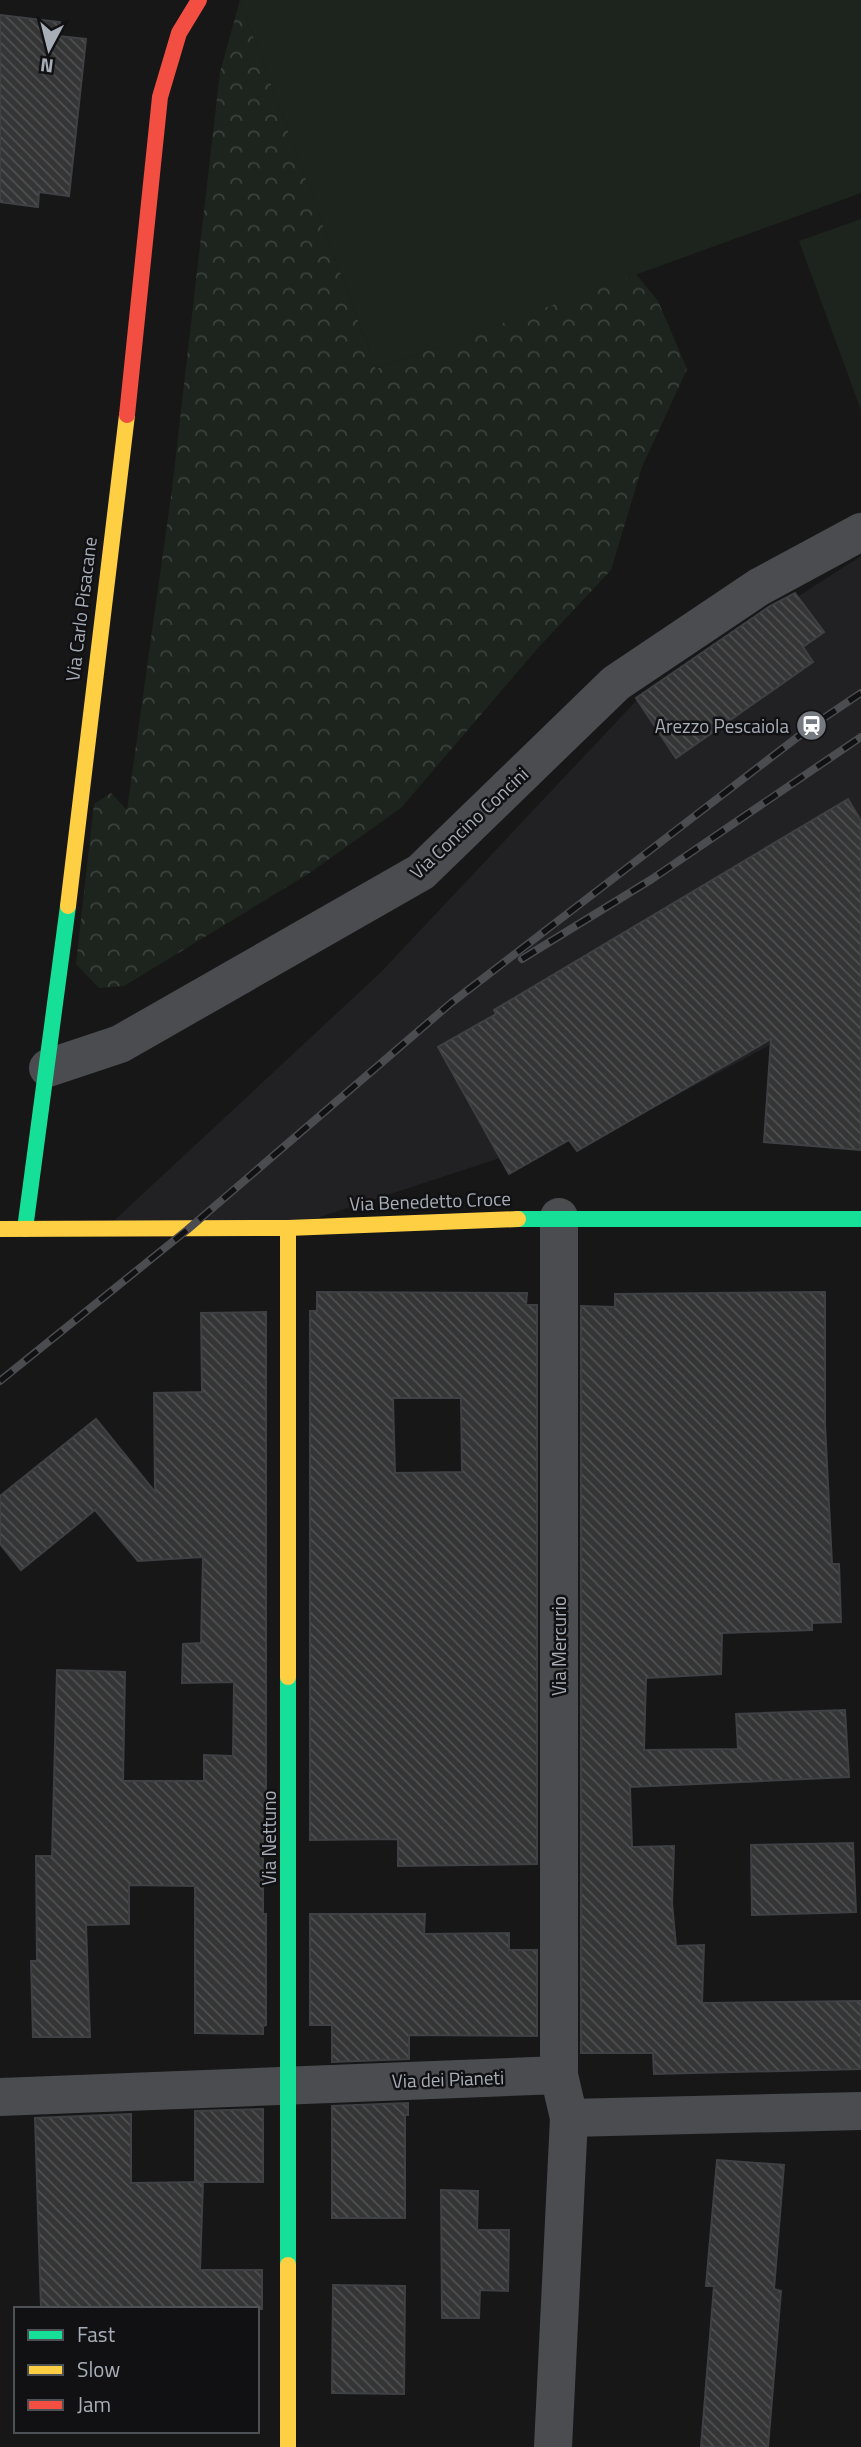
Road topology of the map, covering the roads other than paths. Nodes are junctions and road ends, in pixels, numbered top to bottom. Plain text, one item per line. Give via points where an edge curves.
1 (199, 0) edge
2 (861, 532) edge
3 (48, 1068) junction
4 (559, 1217) junction
5 (861, 1219) edge
6 (288, 1228) junction
7 (0, 1229) edge
8 (25, 1229) junction
9 (559, 2075) junction
10 (290, 2085) junction
11 (0, 2097) edge
12 (861, 2111) edge
13 (569, 2118) junction
14 (288, 2447) edge
15 (553, 2447) edge

1 - 3 street, Via Carlo Pisacane via 179,33 160,97 134,357
2 - 3 street, Via Concino Concini via 759,587 616,683 421,872 120,1044
3 - 8 street, Via Carlo Pisacane
4 - 5 street, Via Benedetto Croce
4 - 6 street, Via Benedetto Croce
4 - 9 street, Via Mercurio
6 - 8 street, Via Benedetto Croce
6 - 10 street, Via Nettuno
7 - 8 street, Via Benedetto Croce
9 - 10 street, Via dei Pianeti
9 - 13 street
10 - 11 street, Via dei Pianeti
10 - 14 street, Via Nettuno
12 - 13 street
13 - 15 street

